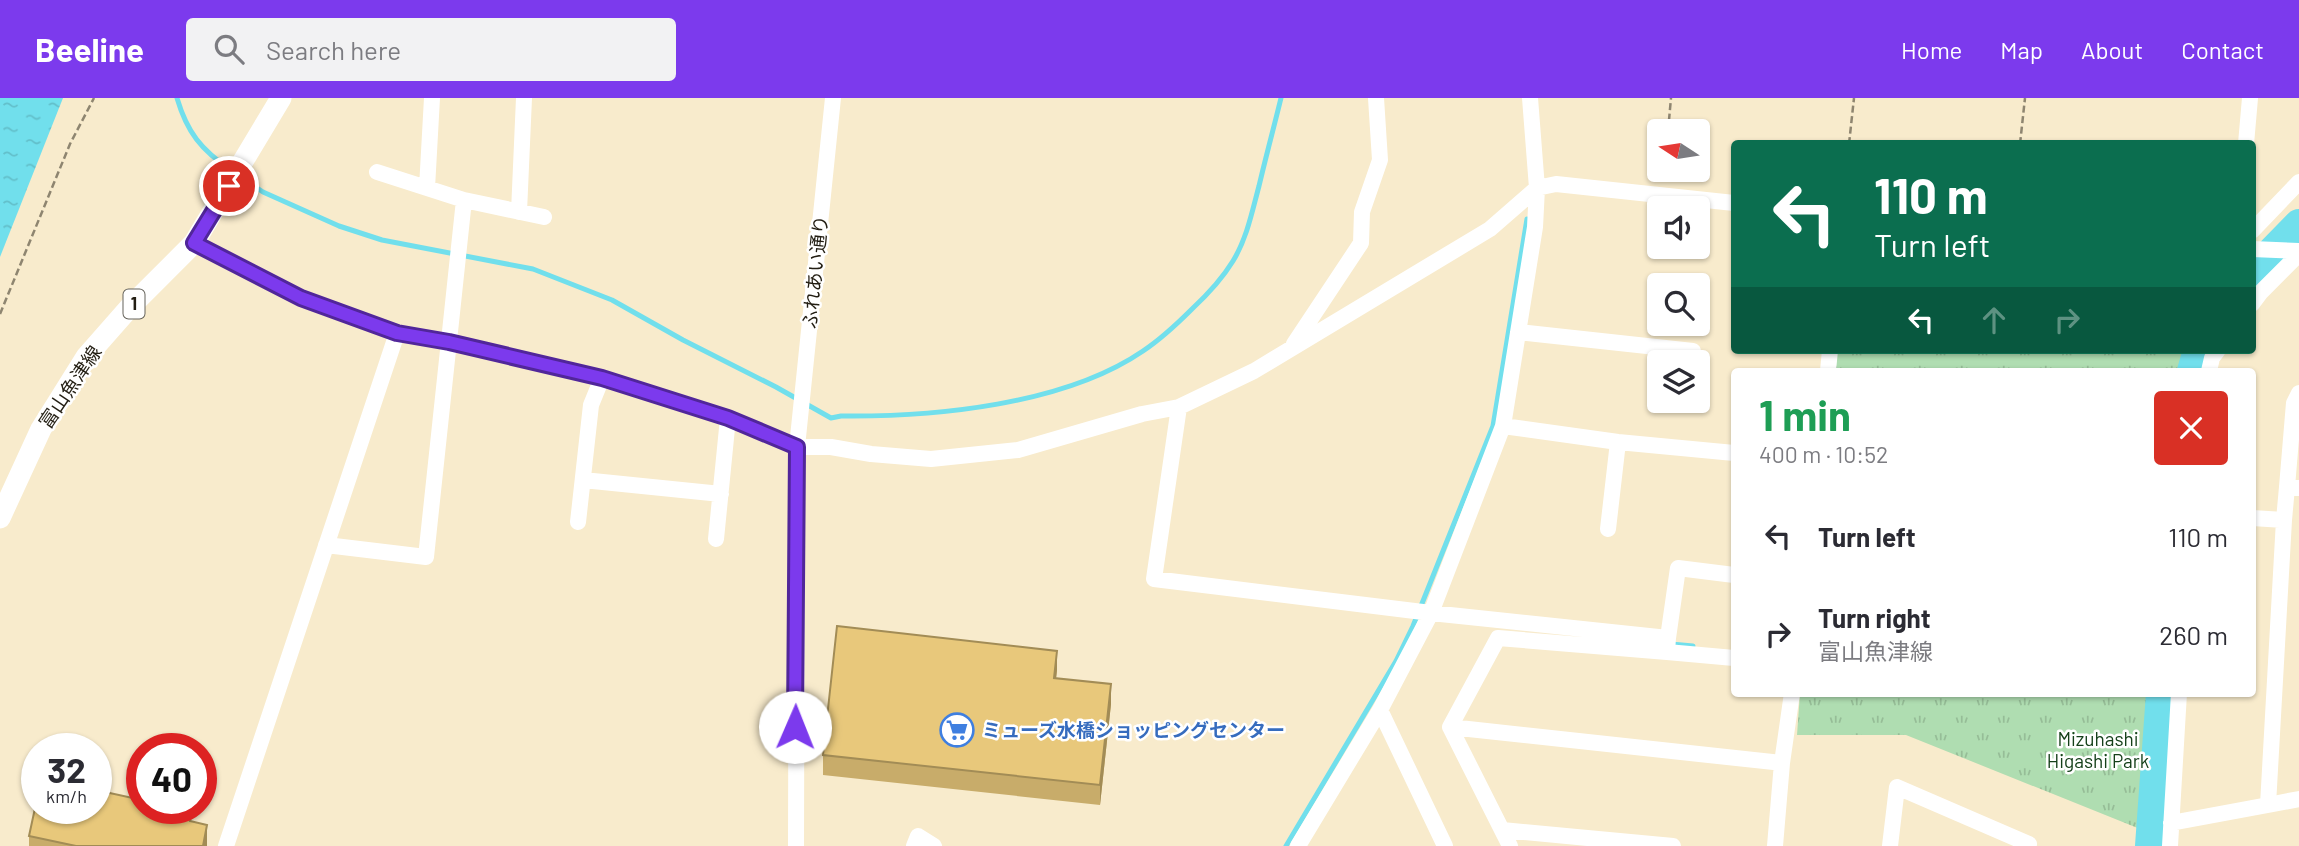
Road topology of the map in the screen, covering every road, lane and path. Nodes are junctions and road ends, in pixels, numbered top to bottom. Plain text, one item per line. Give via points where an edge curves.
1 (94, 98) edge
2 (281, 98) edge
3 (432, 98) edge
4 (524, 98) edge
5 (833, 98) edge
6 (1376, 98) edge
7 (1530, 98) edge
8 (1671, 98) edge
9 (1854, 98) edge
10 (2025, 98) edge
11 (2250, 98) edge
12 (1669, 119) edge
13 (1849, 140) edge
14 (2020, 140) edge
15 (2246, 140) edge
16 (377, 172) dead end
17 (2299, 182) edge
18 (428, 188) junction
19 (1537, 188) junction
20 (464, 200) junction
21 (1731, 203) edge
22 (519, 212) junction
23 (544, 217) dead end
24 (2256, 227) edge
25 (194, 243) junction
26 (2256, 249) edge
27 (2295, 252) edge
28 (2256, 299) edge
29 (0, 314) edge
30 (1518, 332) junction
31 (397, 333) junction
32 (449, 342) junction
33 (1291, 349) junction
34 (1684, 350) edge
35 (602, 378) junction
36 (2299, 393) edge
37 (1179, 407) junction
38 (728, 418) junction
39 (1503, 426) junction
40 (1618, 442) junction
41 (797, 447) junction
42 (1731, 453) edge
43 (583, 481) junction
44 (2293, 488) edge
45 (721, 494) junction
46 (0, 518) edge
47 (2256, 518) edge
48 (2284, 520) junction
49 (578, 523) dead end
50 (1608, 528) dead end
51 (716, 539) dead end
52 (326, 545) junction
53 (1731, 575) edge
54 (1431, 613) junction
55 (1667, 645) junction
56 (1731, 657) edge
57 (1791, 697) edge
58 (2179, 697) edge
59 (1380, 710) junction
60 (1450, 727) junction
61 (1782, 763) junction
62 (2299, 799) edge
63 (2268, 805) junction
64 (2171, 823) junction
65 (1502, 830) junction
66 (2031, 845) edge
67 (226, 846) edge
68 (796, 846) edge
69 (914, 846) edge
70 (934, 846) edge
71 (1298, 846) edge
72 (1445, 846) edge
73 (1510, 846) edge
74 (1673, 846) edge
75 (1775, 846) edge
76 (1890, 846) edge
77 (2170, 846) edge

1 - 29 path
2 - 25 main road, 富山魚津線 / 1
3 - 18 street
4 - 22 street
5 - 41 street, ふれあい通り
6 - 33 street via 1380,160 1362,212 1361,243
7 - 19 street
8 - 12 path
9 - 13 path
10 - 14 path
11 - 15 street
16 - 18 street
17 - 24 street
18 - 20 street
19 - 21 street via 1556,184
19 - 30 street
19 - 33 street via 1490,229
20 - 22 street
20 - 32 street
22 - 23 street
25 - 31 street via 301,298
25 - 46 main road, 富山魚津線 / 1 via 86,357 41,429
26 - 27 street
27 - 28 street
30 - 34 street
30 - 39 street
31 - 32 street
31 - 52 street
32 - 35 street
32 - 52 street via 426,556
33 - 37 street
35 - 38 street
35 - 43 street via 591,405
36 - 44 street via 2294,403
37 - 41 street via 1018,450 931,459
37 - 54 street via 1154,579
38 - 41 street
38 - 45 street
39 - 40 street
39 - 54 street
40 - 42 street
40 - 50 street
41 - 68 street, ふれあい通り
43 - 45 street
43 - 49 street
44 - 48 street
45 - 51 street
47 - 48 street
48 - 63 street
52 - 67 street
53 - 55 street via 1678,568
54 - 55 street
54 - 59 street
55 - 56 street
55 - 60 street via 1498,638
57 - 61 street
58 - 64 street
59 - 71 street
59 - 72 street
60 - 61 street
60 - 65 street
61 - 75 street
62 - 63 street
63 - 64 street
64 - 77 street
65 - 73 street
65 - 74 street
66 - 76 street via 1897,787
69 - 70 street via 918,836

